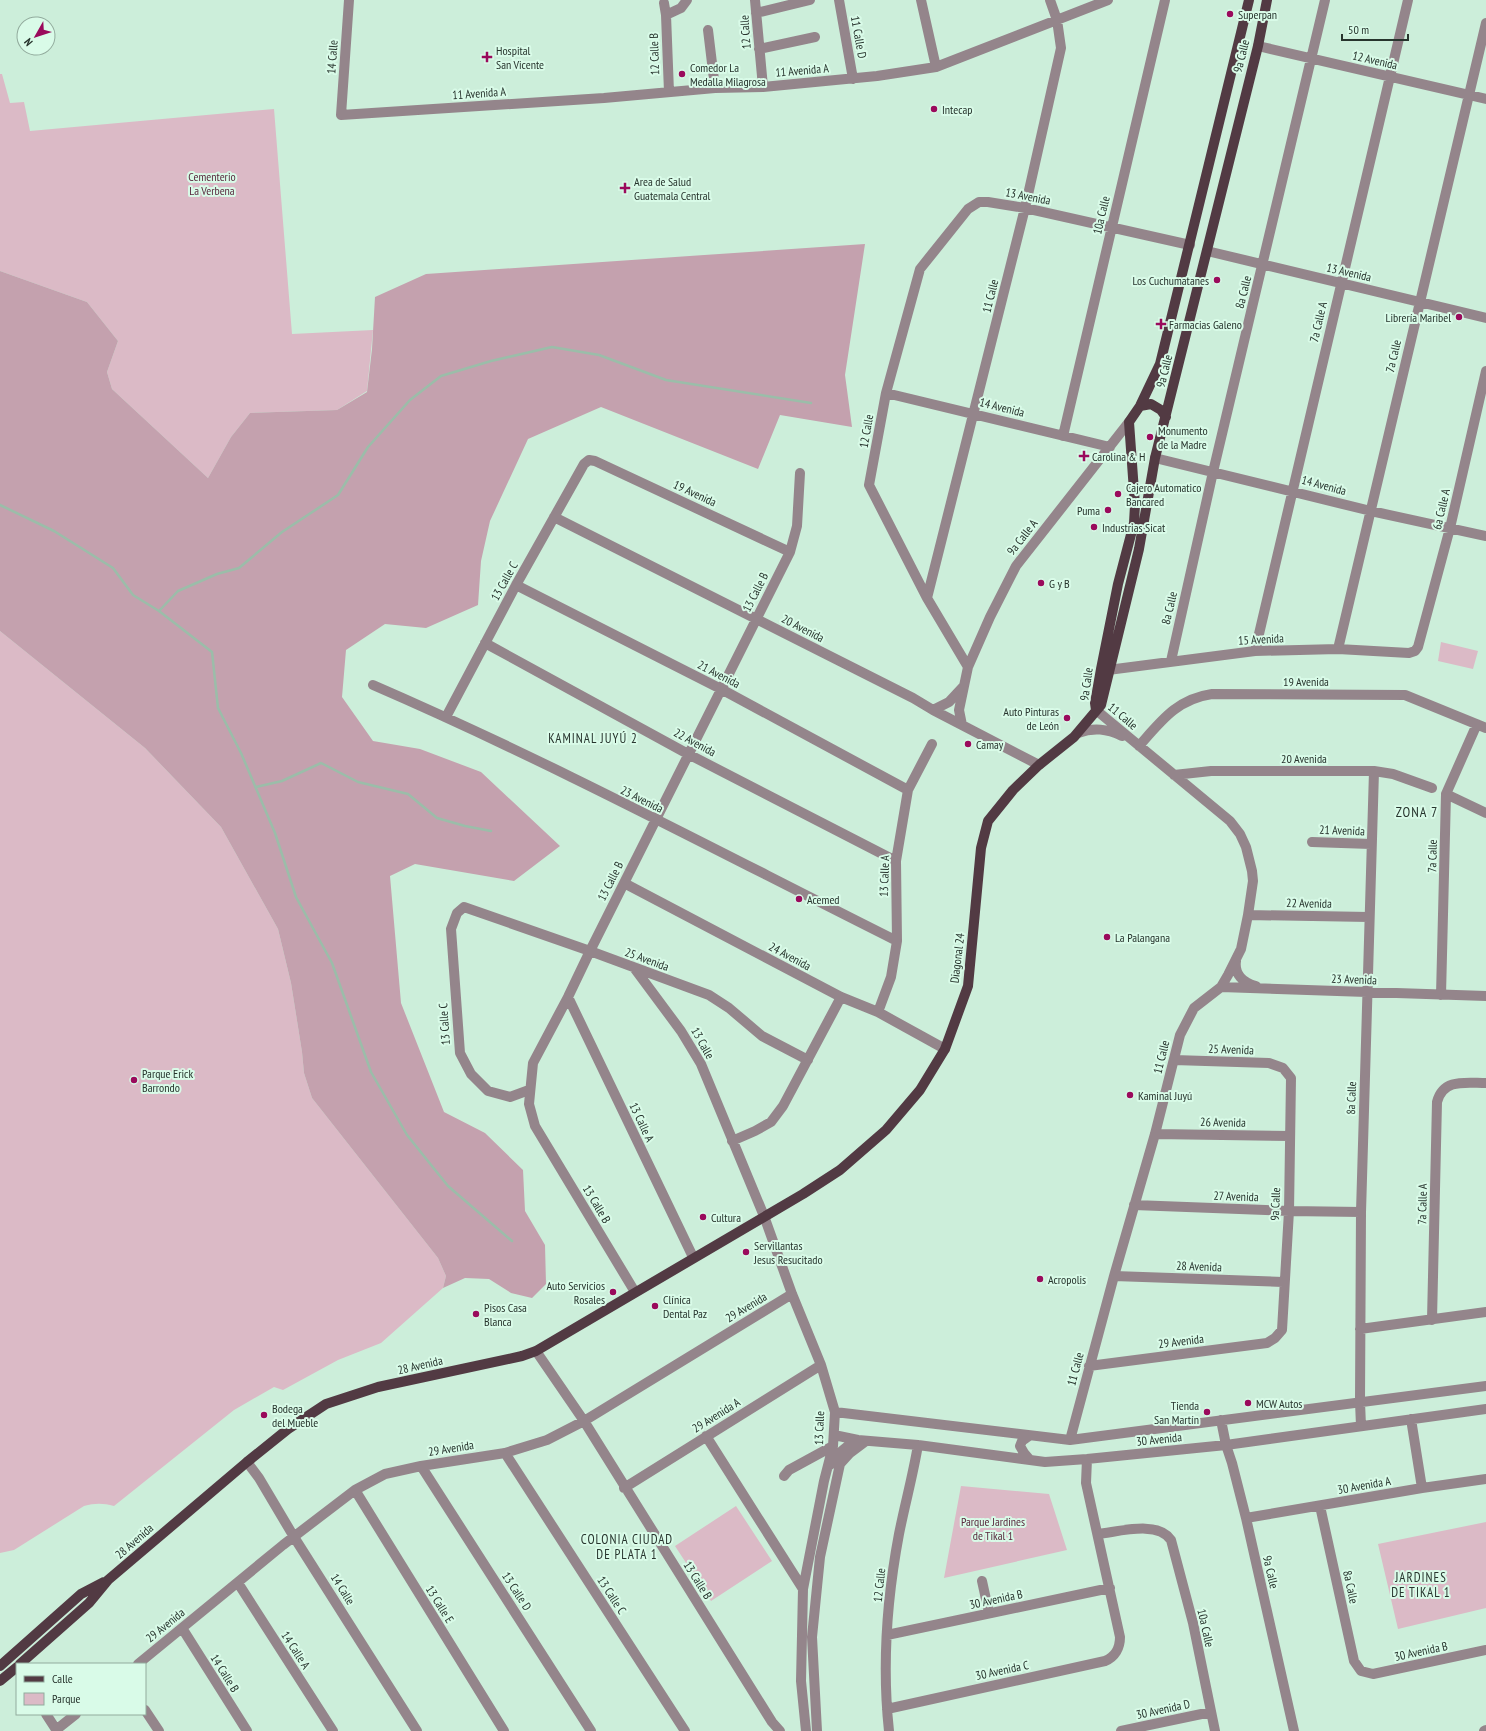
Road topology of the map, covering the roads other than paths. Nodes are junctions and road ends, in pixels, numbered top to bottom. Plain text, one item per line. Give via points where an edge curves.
1 (349, 0) edge
2 (687, 0) edge
3 (755, 0) edge
4 (810, 0) edge
5 (839, 0) edge
6 (921, 0) edge
7 (1050, 0) edge
8 (1108, 0) edge
9 (1165, 0) edge
10 (1249, 0) edge
11 (1267, 0) edge
12 (1325, 0) edge
13 (1408, 0) edge
14 (664, 3) dead end
15 (756, 13) junction
16 (666, 15) junction
17 (1057, 20) junction
18 (1486, 23) edge
19 (708, 30) dead end
20 (815, 37) dead end
21 (1258, 46) junction
22 (759, 49) junction
23 (1311, 58) junction
24 (936, 67) junction
25 (1390, 76) junction
26 (853, 79) junction
27 (763, 86) junction
28 (714, 88) junction
29 (669, 92) junction
30 (1469, 95) junction
31 (1486, 99) edge
32 (341, 115) joint
33 (978, 202) joint
34 (1025, 208) junction
35 (1111, 228) junction
36 (1190, 245) junction
37 (1206, 251) junction
38 (1263, 265) junction
39 (1341, 284) junction
40 (1419, 302) junction
41 (1486, 318) edge
42 (1486, 371) edge
43 (886, 394) junction
44 (1140, 406) junction
45 (974, 414) junction
46 (1166, 417) junction
47 (1129, 422) junction
48 (1063, 436) junction
49 (1110, 447) junction
50 (1155, 458) junction
51 (589, 460) joint
52 (1213, 472) junction
53 (800, 473) dead end
54 (1292, 490) junction
55 (1371, 511) junction
56 (554, 517) junction
57 (1450, 528) junction
58 (1486, 536) edge
59 (790, 552) junction
60 (516, 585) junction
61 (927, 598) junction
62 (756, 619) junction
63 (485, 643) junction
64 (1338, 649) junction
65 (1255, 651) junction
66 (1415, 651) joint
67 (1171, 661) junction
68 (968, 667) junction
69 (1108, 670) junction
70 (373, 685) dead end
71 (964, 686) junction
72 (721, 689) junction
73 (933, 710) junction
74 (1096, 710) junction
75 (446, 717) junction
76 (962, 725) junction
77 (1482, 726) edge
78 (1078, 733) junction
79 (932, 744) dead end
80 (1136, 744) junction
81 (688, 754) junction
82 (1039, 765) junction
83 (1374, 772) junction
84 (1174, 775) junction
85 (1432, 788) dead end
86 (908, 790) junction
87 (1446, 794) junction
88 (1486, 813) edge
89 (655, 820) junction
90 (1312, 842) dead end
91 (1371, 844) junction
92 (896, 861) junction
93 (624, 883) junction
94 (464, 907) joint
95 (1248, 915) junction
96 (1369, 917) junction
97 (896, 941) junction
98 (590, 951) junction
99 (1237, 959) junction
100 (635, 968) junction
101 (1221, 987) junction
102 (1261, 988) junction
103 (1368, 992) junction
104 (1441, 995) junction
105 (1486, 996) edge
106 (568, 997) junction
107 (841, 997) junction
108 (878, 1012) junction
109 (945, 1049) junction
110 (808, 1060) junction
111 (1174, 1060) junction
112 (1286, 1071) joint
113 (1486, 1083) edge
114 (529, 1090) junction
115 (1155, 1134) junction
116 (1290, 1136) junction
117 (732, 1141) junction
118 (1134, 1205) junction
119 (1289, 1211) junction
120 (1361, 1212) junction
121 (764, 1216) junction
122 (693, 1257) junction
123 (1114, 1276) junction
124 (1283, 1282) junction
125 (635, 1292) junction
126 (792, 1294) junction
127 (1486, 1312) edge
128 (1432, 1320) junction
129 (1360, 1329) junction
130 (1275, 1338) joint
131 (536, 1351) junction
132 (821, 1365) junction
133 (1089, 1366) junction
134 (1486, 1386) edge
135 (1360, 1402) junction
136 (1486, 1409) edge
137 (835, 1412) junction
138 (1411, 1419) junction
139 (1220, 1420) junction
140 (584, 1421) junction
141 (1361, 1426) junction
142 (834, 1435) junction
143 (706, 1436) junction
144 (1029, 1436) junction
145 (862, 1440) junction
146 (1070, 1440) junction
147 (918, 1445) junction
148 (1226, 1445) junction
149 (833, 1446) junction
150 (505, 1453) junction
151 (1087, 1459) junction
152 (1030, 1460) junction
153 (247, 1462) junction
154 (421, 1466) junction
155 (827, 1470) junction
156 (784, 1476) dead end
157 (1486, 1479) edge
158 (624, 1488) junction
159 (1422, 1488) junction
160 (355, 1490) junction
161 (1320, 1506) junction
162 (1246, 1518) junction
163 (1098, 1534) junction
164 (294, 1537) junction
165 (108, 1580) junction
166 (982, 1581) dead end
167 (238, 1582) junction
168 (1110, 1588) junction
169 (803, 1589) junction
170 (989, 1613) junction
171 (182, 1628) junction
172 (887, 1635) junction
173 (1486, 1650) edge
174 (2, 1663) edge
175 (23, 1663) edge
176 (139, 1663) edge
177 (16, 1669) edge
178 (1361, 1671) joint
179 (0, 1681) edge
180 (887, 1709) junction
181 (146, 1712) edge
182 (1211, 1712) junction
183 (47, 1715) edge
184 (75, 1715) edge
185 (774, 1727) edge
186 (56, 1730) edge
187 (159, 1731) edge
188 (247, 1731) edge
189 (333, 1731) edge
190 (417, 1731) edge
191 (504, 1731) edge
192 (591, 1731) edge
193 (685, 1731) edge
194 (780, 1731) edge
195 (806, 1731) edge
196 (817, 1731) edge
197 (889, 1731) edge
198 (1121, 1731) edge
199 (1215, 1731) edge
200 (1294, 1731) edge

1 - 32 street, 14 Calle
2 - 16 street via 681,8
3 - 15 street, 12 Calle
4 - 15 street
5 - 26 street, 11 Calle D
6 - 24 street
7 - 17 street, 11 Calle
8 - 17 street, 11 Avenida A
9 - 35 street, 10a Calle
10 - 36 main road, 9a Calle
11 - 21 main road, 9a Calle
12 - 23 street, 8a Calle
13 - 25 street, 7a Calle A
14 - 16 street, 12 Calle B
15 - 22 street, 12 Calle
16 - 29 street, 12 Calle B
17 - 24 street, 11 Avenida A
17 - 34 street, 11 Calle via 1061,48
18 - 30 street, 7a Calle
19 - 28 street
20 - 22 street
21 - 23 street, 12 Avenida
21 - 37 main road, 9a Calle
22 - 27 street, 12 Calle
23 - 25 street, 12 Avenida
23 - 38 street, 8a Calle
24 - 26 street, 11 Avenida A
25 - 30 street, 12 Avenida
25 - 39 street, 7a Calle A
26 - 27 street, 11 Avenida A
27 - 28 street, 11 Avenida A
28 - 29 street, 11 Avenida A
29 - 32 street, 11 Avenida A
30 - 31 street, 12 Avenida
30 - 40 street, 7a Calle
33 - 34 street, 13 Avenida
33 - 43 street, 12 Calle via 968,209 920,269
34 - 35 street, 13 Avenida
34 - 45 street, 11 Calle
35 - 36 street, 13 Avenida
35 - 48 street, 10a Calle
36 - 44 main road, 9a Calle via 1160,364
37 - 38 street, 13 Avenida
37 - 46 main road, 9a Calle
38 - 39 street, 13 Avenida
38 - 52 street, 8a Calle
39 - 40 street, 13 Avenida
39 - 54 street, 7a Calle A
40 - 41 street, 13 Avenida
40 - 55 street, 7a Calle
42 - 57 street, 6a Calle A
43 - 45 street, 14 Avenida
43 - 61 street, 12 Calle via 870,485
44 - 46 main road via 1151,404 1161,410
44 - 47 main road, 9a Calle
45 - 48 street, 14 Avenida
45 - 61 street, 11 Calle
46 - 50 main road, 9a Calle
47 - 49 street, 9a Calle A
47 - 74 main road, 9a Calle via 1134,523 1118,584 1095,703
48 - 49 street, 14 Avenida
49 - 68 street, 9a Calle A via 1016,566
50 - 52 street, 14 Avenida
50 - 69 main road, 9a Calle via 1139,549
51 - 56 street, 13 Calle C via 584,464
51 - 59 street, 19 Avenida
52 - 54 street, 14 Avenida
52 - 67 street, 8a Calle
53 - 59 street, 13 Calle B via 797,526
54 - 55 street, 14 Avenida
54 - 65 street, 7a Calle A
55 - 57 street, 14 Avenida
55 - 64 street, 7a Calle
56 - 60 street, 13 Calle C
56 - 62 street, 20 Avenida
57 - 58 street, 14 Avenida
57 - 66 street, 6a Calle A
59 - 62 street, 13 Calle B
60 - 63 street, 13 Calle C
60 - 72 street, 21 Avenida
61 - 68 street, 12 Calle
62 - 72 street, 13 Calle B
62 - 73 street, 20 Avenida
63 - 75 street, 13 Calle C
63 - 81 street, 22 Avenida
64 - 65 street, 15 Avenida
64 - 66 street, 15 Avenida
65 - 67 street, 15 Avenida
67 - 69 street, 15 Avenida
68 - 71 street, 9a Calle A
69 - 74 main road, 9a Calle via 1105,692
70 - 75 street, 23 Avenida
71 - 73 street via 955,697
71 - 76 street, 9a Calle A via 959,710
72 - 81 street, 13 Calle B
72 - 86 street, 21 Avenida
73 - 76 street, 20 Avenida
74 - 78 main road, Diagonal 24
74 - 80 street, 11 Calle
75 - 89 street, 23 Avenida
76 - 82 street, 20 Avenida
77 - 80 street, 19 Avenida via 1401,694 1212,694 1195,698 1172,710
77 - 87 street, 7a Calle
78 - 80 street, 11 Calle via 1088,729 1111,731
78 - 82 main road, Diagonal 24
79 - 86 street, 13 Calle A
80 - 84 street, 11 Calle
81 - 89 street, 13 Calle B
81 - 92 street, 22 Avenida
82 - 109 main road, Diagonal 24 via 1013,790 988,822 979,862 968,986
83 - 84 street, 20 Avenida via 1211,771
83 - 85 street, 20 Avenida via 1392,774
83 - 91 street, 8a Calle
84 - 95 street, 11 Calle via 1224,816 1243,840 1249,854 1253,881
86 - 92 street, 13 Calle A
87 - 88 street
87 - 104 street, 7a Calle
89 - 93 street, 13 Calle B
89 - 97 street, 23 Avenida
90 - 91 street, 21 Avenida
91 - 96 street, 8a Calle
92 - 97 street, 13 Calle A
93 - 98 street, 13 Calle B
93 - 107 street, 24 Avenida
94 - 98 street, 25 Avenida
94 - 114 street, 13 Calle C via 457,913 451,929 460,1053 470,1074 488,1091 510,1097
95 - 96 street, 22 Avenida
95 - 99 street, 11 Calle
96 - 103 street, 8a Calle
97 - 108 street, 13 Calle A via 891,977
98 - 100 street, 25 Avenida
98 - 106 street, 13 Calle B
99 - 101 street, 11 Calle
99 - 102 street via 1237,970 1242,979 1249,985
100 - 110 street, 25 Avenida via 709,995 762,1036
100 - 117 street, 13 Calle via 682,1031 701,1064
101 - 102 street, 23 Avenida
101 - 111 street, 11 Calle via 1194,1008 1180,1035
102 - 103 street, 23 Avenida
103 - 104 street, 23 Avenida
103 - 120 street, 8a Calle
104 - 105 street, 23 Avenida
106 - 114 street, 13 Calle B via 533,1063
106 - 122 street, 13 Calle A
107 - 108 street, 24 Avenida
107 - 110 street
108 - 109 street, 24 Avenida
109 - 121 main road, Diagonal 24 via 920,1090 886,1130 840,1170
110 - 117 street via 784,1106 771,1122
111 - 112 street, 25 Avenida via 1269,1064
111 - 115 street, 11 Calle
112 - 116 street, 9a Calle via 1292,1082
113 - 128 street, 7a Calle A via 1455,1083 1442,1090 1438,1098
114 - 125 street, 13 Calle B via 529,1104 535,1126
115 - 116 street, 26 Avenida
115 - 118 street, 11 Calle
116 - 119 street, 9a Calle
117 - 121 street, 13 Calle
118 - 119 street, 27 Avenida
118 - 123 street, 11 Calle
119 - 120 street, 27 Avenida
119 - 124 street, 9a Calle
120 - 129 street, 8a Calle
121 - 122 main road, 28 Avenida
121 - 126 street, 13 Calle
122 - 125 main road, 28 Avenida
123 - 124 street, 28 Avenida
123 - 133 street, 11 Calle
124 - 130 street, 9a Calle via 1283,1325 1281,1333
125 - 131 main road, 28 Avenida
126 - 132 street, 13 Calle
126 - 140 street, 29 Avenida
127 - 128 street
128 - 129 street
129 - 135 street, 8a Calle
130 - 133 street, 29 Avenida via 1264,1343
131 - 140 street, 13 Calle B
131 - 153 main road, 28 Avenida via 378,1387 326,1404
132 - 137 street, 13 Calle
132 - 143 street, 29 Avenida A
133 - 146 street, 11 Calle
134 - 135 street, 30 Avenida
135 - 139 street, 30 Avenida
135 - 141 street, 8a Calle
136 - 138 street, 30 Avenida
137 - 142 street, 13 Calle
137 - 144 street, 30 Avenida
138 - 141 street, 30 Avenida
138 - 159 street
139 - 146 street, 30 Avenida
139 - 148 street, 9a Calle
140 - 150 street, 29 Avenida via 548,1440
140 - 158 street, 13 Calle B
141 - 148 street, 30 Avenida
142 - 145 street, 30 Avenida
142 - 149 street, 13 Calle
143 - 158 street, 29 Avenida A
143 - 169 street
144 - 146 street, 30 Avenida
144 - 152 street via 1022,1440 1020,1446
145 - 147 street, 30 Avenida
145 - 155 street via 849,1444
145 - 196 street via 840,1464 820,1557 812,1637
147 - 152 street, 30 Avenida
147 - 172 street, 12 Calle via 892,1576
148 - 151 street, 30 Avenida
148 - 162 street, 9a Calle
149 - 155 street, 13 Calle
149 - 156 street via 789,1470
150 - 154 street, 29 Avenida
150 - 193 street, 13 Calle C
151 - 152 street, 30 Avenida via 1044,1462
151 - 163 street via 1086,1483
153 - 164 street, 14 Calle
153 - 165 main road, 28 Avenida
154 - 160 street, 29 Avenida via 384,1474
154 - 192 street, 13 Calle D
155 - 169 street, 13 Calle
157 - 159 street, 30 Avenida A
158 - 185 street, 13 Calle B
159 - 161 street, 30 Avenida A
160 - 164 street, 29 Avenida
160 - 191 street, 13 Calle E
161 - 162 street, 30 Avenida A
161 - 178 street, 8a Calle via 1354,1661
162 - 200 street, 9a Calle
163 - 168 street
163 - 182 street, 10a Calle via 1151,1528 1165,1533 1171,1540 1193,1623
164 - 167 street, 29 Avenida
164 - 190 street, 14 Calle
165 - 174 main road, 28 Avenida via 81,1594
165 - 175 main road, 28 Avenida via 89,1603
166 - 170 street
167 - 171 street, 29 Avenida
167 - 189 street, 14 Calle A
168 - 170 street, 30 Avenida B
168 - 180 street, 30 Avenida C via 1120,1637 1118,1648 1112,1657 1105,1661
169 - 195 street, 13 Calle via 801,1681
170 - 172 street, 30 Avenida B
171 - 176 street, 29 Avenida
171 - 188 street, 14 Calle B
172 - 180 street, 12 Calle
173 - 178 street, 30 Avenida B via 1373,1674
177 - 179 main road, 28 Avenida
180 - 197 street, 12 Calle
181 - 187 street
182 - 198 street, 30 Avenida D
182 - 199 street, 10a Calle
183 - 186 street
184 - 186 street
185 - 194 street, 13 Calle B

